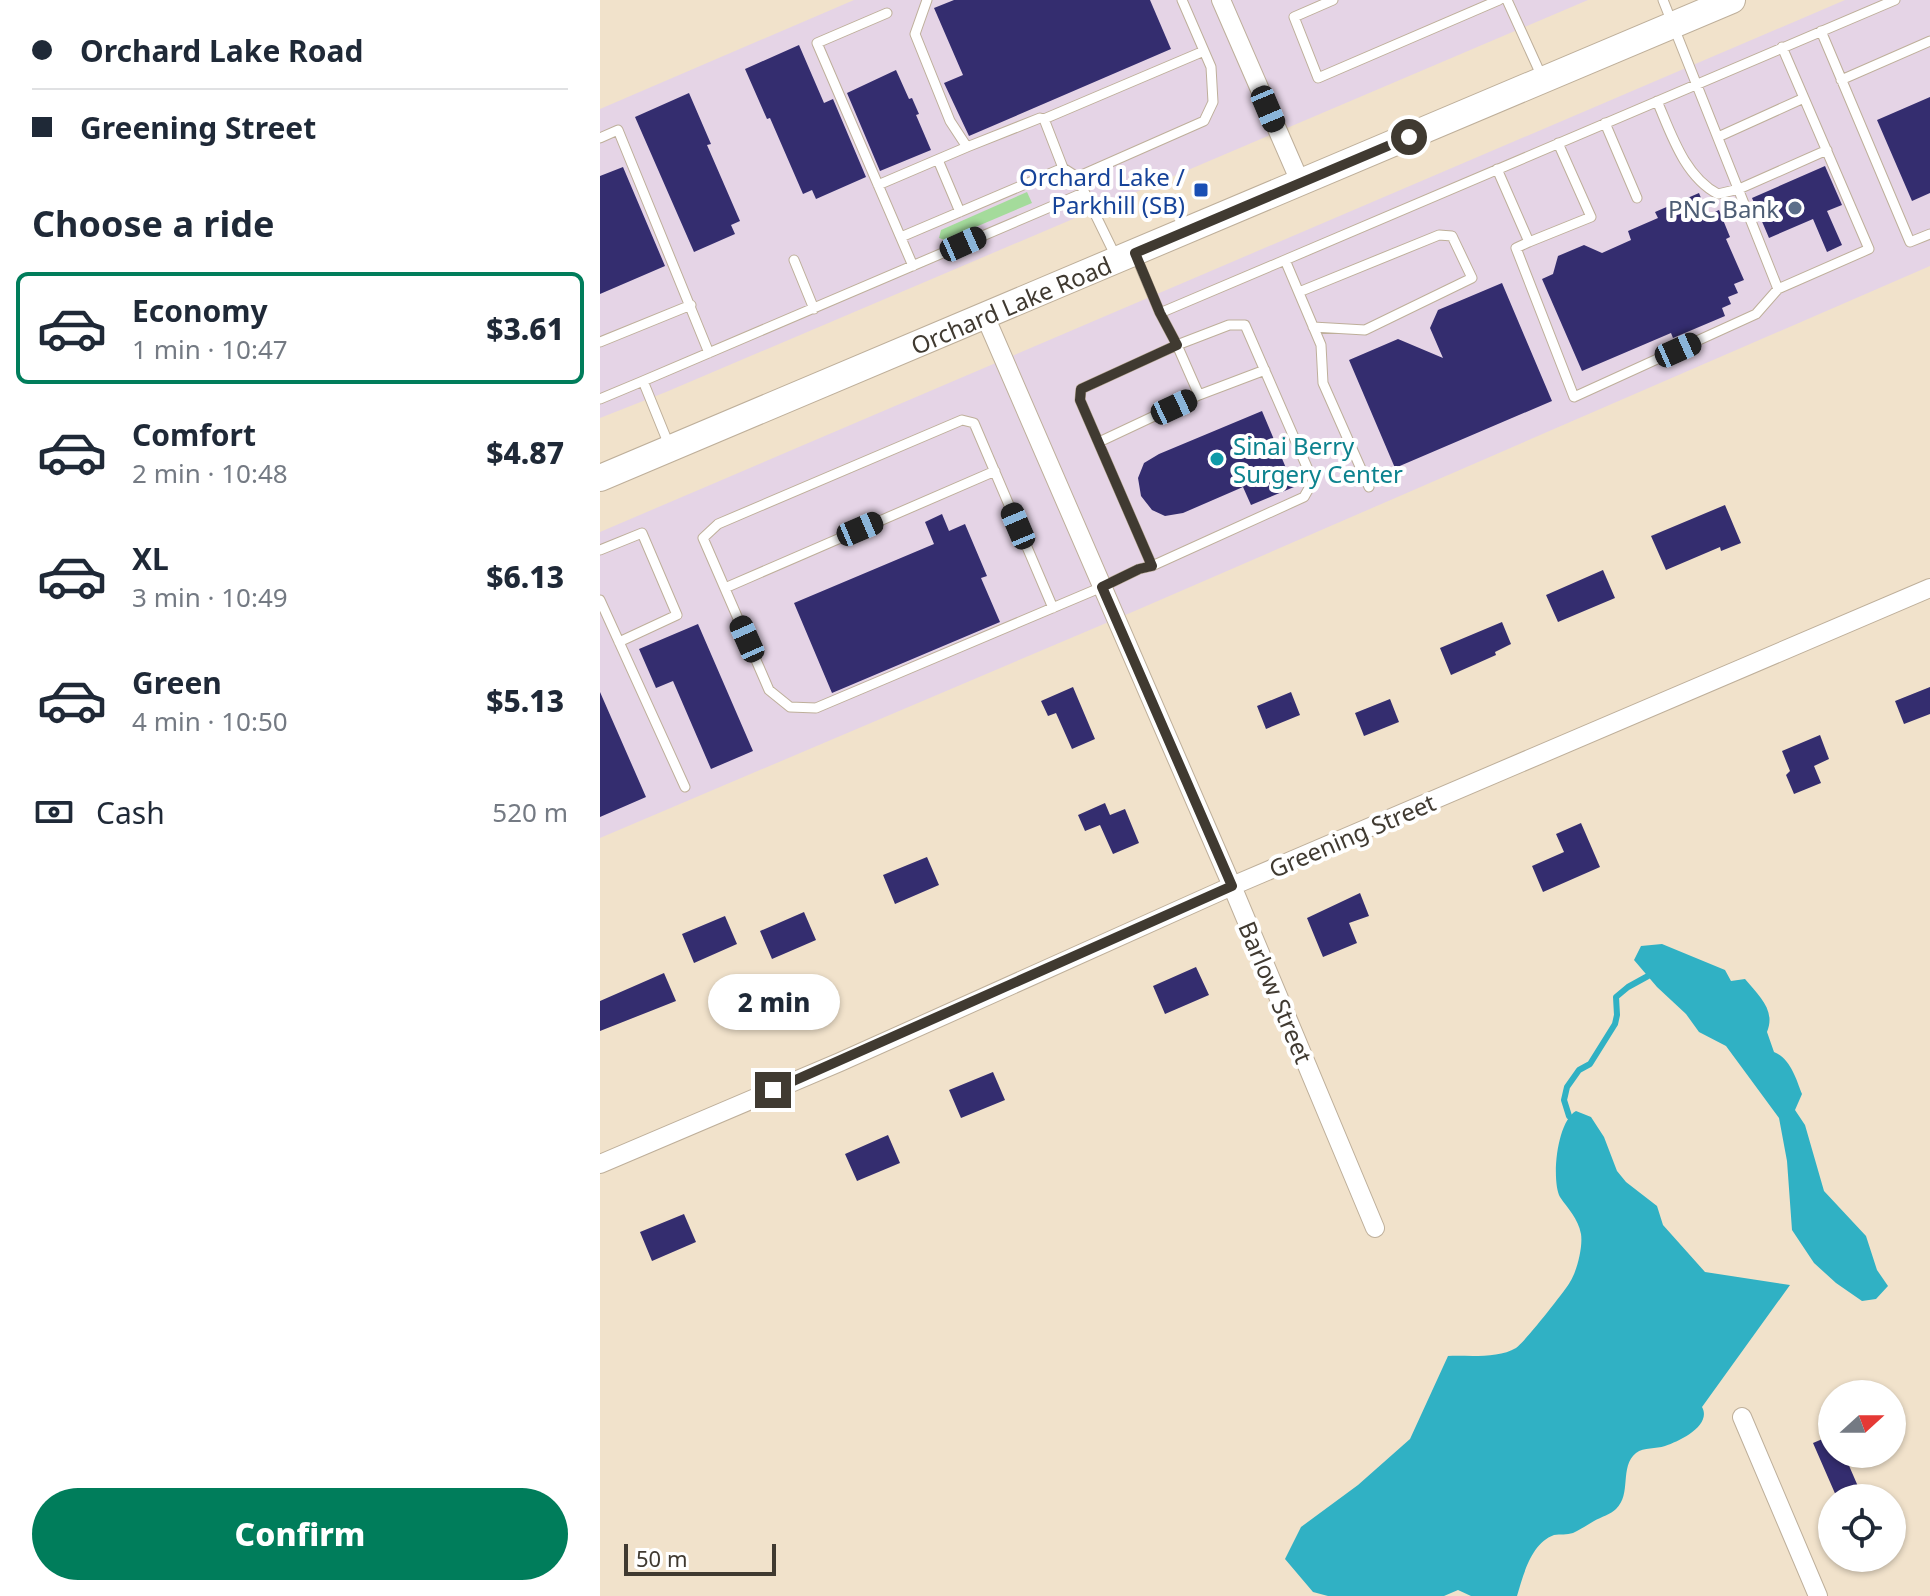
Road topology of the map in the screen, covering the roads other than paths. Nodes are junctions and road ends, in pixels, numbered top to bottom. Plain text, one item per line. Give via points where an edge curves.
1 (927, 0) edge
2 (1182, 0) edge
3 (1221, 0) edge
4 (1333, 0) edge
5 (1499, 0) edge
6 (1507, 0) edge
7 (1663, 0) edge
8 (1732, 0) edge
9 (1895, 0) edge
10 (1870, 5) edge
11 (887, 13) dead end
12 (1673, 24) junction
13 (1821, 31) junction
14 (1930, 41) edge
15 (1782, 47) junction
16 (1204, 51) junction
17 (1543, 80) junction
18 (1841, 80) junction
19 (1697, 83) junction
20 (1804, 98) junction
21 (1657, 101) junction
22 (1044, 119) junction
23 (1605, 123) junction
24 (1718, 137) junction
25 (600, 138) edge
26 (1558, 143) junction
27 (967, 147) junction
28 (1827, 150) junction
29 (938, 160) junction
30 (1063, 168) junction
31 (1497, 169) junction
32 (1077, 177) junction
33 (1301, 184) junction
34 (878, 185) junction
35 (1739, 189) junction
36 (1083, 193) junction
37 (1637, 198) dead end
38 (960, 212) junction
39 (1930, 234) edge
40 (901, 237) junction
41 (1529, 242) junction
42 (1126, 257) junction
43 (794, 260) dead end
44 (1285, 260) junction
45 (913, 266) junction
46 (1778, 289) junction
47 (1299, 292) junction
48 (691, 305) junction
49 (814, 309) junction
50 (1160, 313) junction
51 (985, 316) junction
52 (1313, 327) junction
53 (600, 342) edge
54 (1177, 345) junction
55 (709, 353) junction
56 (1265, 370) junction
57 (643, 381) junction
58 (1199, 395) junction
59 (600, 399) edge
60 (1099, 442) junction
61 (670, 448) junction
62 (995, 471) junction
63 (600, 478) edge
64 (1369, 487) dead end
65 (600, 550) edge
66 (1152, 566) junction
67 (1102, 587) junction
68 (725, 588) junction
69 (1930, 588) edge
70 (600, 600) edge
71 (1053, 608) junction
72 (619, 642) junction
73 (685, 787) dead end
74 (1232, 886) junction
75 (600, 1164) edge
76 (1375, 1228) dead end
77 (1742, 1417) dead end
78 (1818, 1596) edge

1 - 27 lane via 915,34 950,121
2 - 16 lane
3 - 33 street
4 - 5 lane via 1294,17 1318,78
6 - 17 lane
7 - 12 lane
8 - 12 main road, Orchard Lake Road
9 - 10 lane
10 - 13 lane
11 - 34 lane via 817,43
12 - 17 main road, Orchard Lake Road
12 - 19 lane
13 - 15 lane
13 - 18 lane
14 - 18 lane
15 - 19 lane
15 - 20 lane
16 - 22 lane
16 - 32 lane via 1211,67 1213,102 1204,121
17 - 33 main road, Orchard Lake Road
18 - 39 lane via 1910,242
19 - 21 lane
19 - 24 lane
20 - 24 lane
20 - 28 lane
21 - 23 lane
21 - 35 lane via 1682,157 1709,189 1718,194
22 - 27 lane
22 - 30 lane
23 - 26 lane
23 - 37 lane
24 - 35 lane
25 - 48 lane via 618,130
26 - 31 lane
26 - 41 lane via 1591,217
27 - 29 lane
28 - 35 lane
28 - 46 lane via 1869,249
29 - 34 lane
29 - 38 lane
30 - 32 lane
30 - 38 lane
31 - 41 lane
31 - 44 lane
32 - 36 lane
33 - 42 main road, Orchard Lake Road
34 - 40 lane
35 - 46 lane
36 - 42 lane
36 - 45 lane
38 - 40 lane
40 - 45 lane
41 - 46 lane via 1516,248 1574,397 1756,314
42 - 50 lane
42 - 51 main road, Orchard Lake Road
43 - 49 lane
44 - 47 lane
44 - 50 lane
45 - 49 lane
47 - 52 lane
47 - 52 lane via 1439,235 1452,236 1472,278 1365,330
48 - 53 lane
48 - 55 lane
49 - 55 lane
50 - 54 lane
51 - 61 main road, Orchard Lake Road
51 - 67 street, Barlow Street
52 - 64 lane via 1321,345 1323,383
54 - 56 lane via 1229,325 1245,325
54 - 58 lane
54 - 60 lane via 1081,389 1080,400
55 - 57 lane
56 - 58 lane
56 - 66 lane via 1313,481 1304,497
57 - 59 lane
57 - 61 lane
58 - 60 lane
60 - 66 lane
61 - 63 main road, Orchard Lake Road
62 - 68 lane
62 - 68 lane via 974,423 962,420 718,524 703,538
62 - 71 lane
65 - 72 lane via 642,533 677,615
66 - 67 lane
67 - 71 lane
67 - 74 street, Barlow Street
68 - 71 lane via 769,690 790,707 816,708
69 - 74 street, Greening Street
70 - 72 lane
72 - 73 lane
74 - 75 street, Greening Street
74 - 76 street, Barlow Street
77 - 78 street

